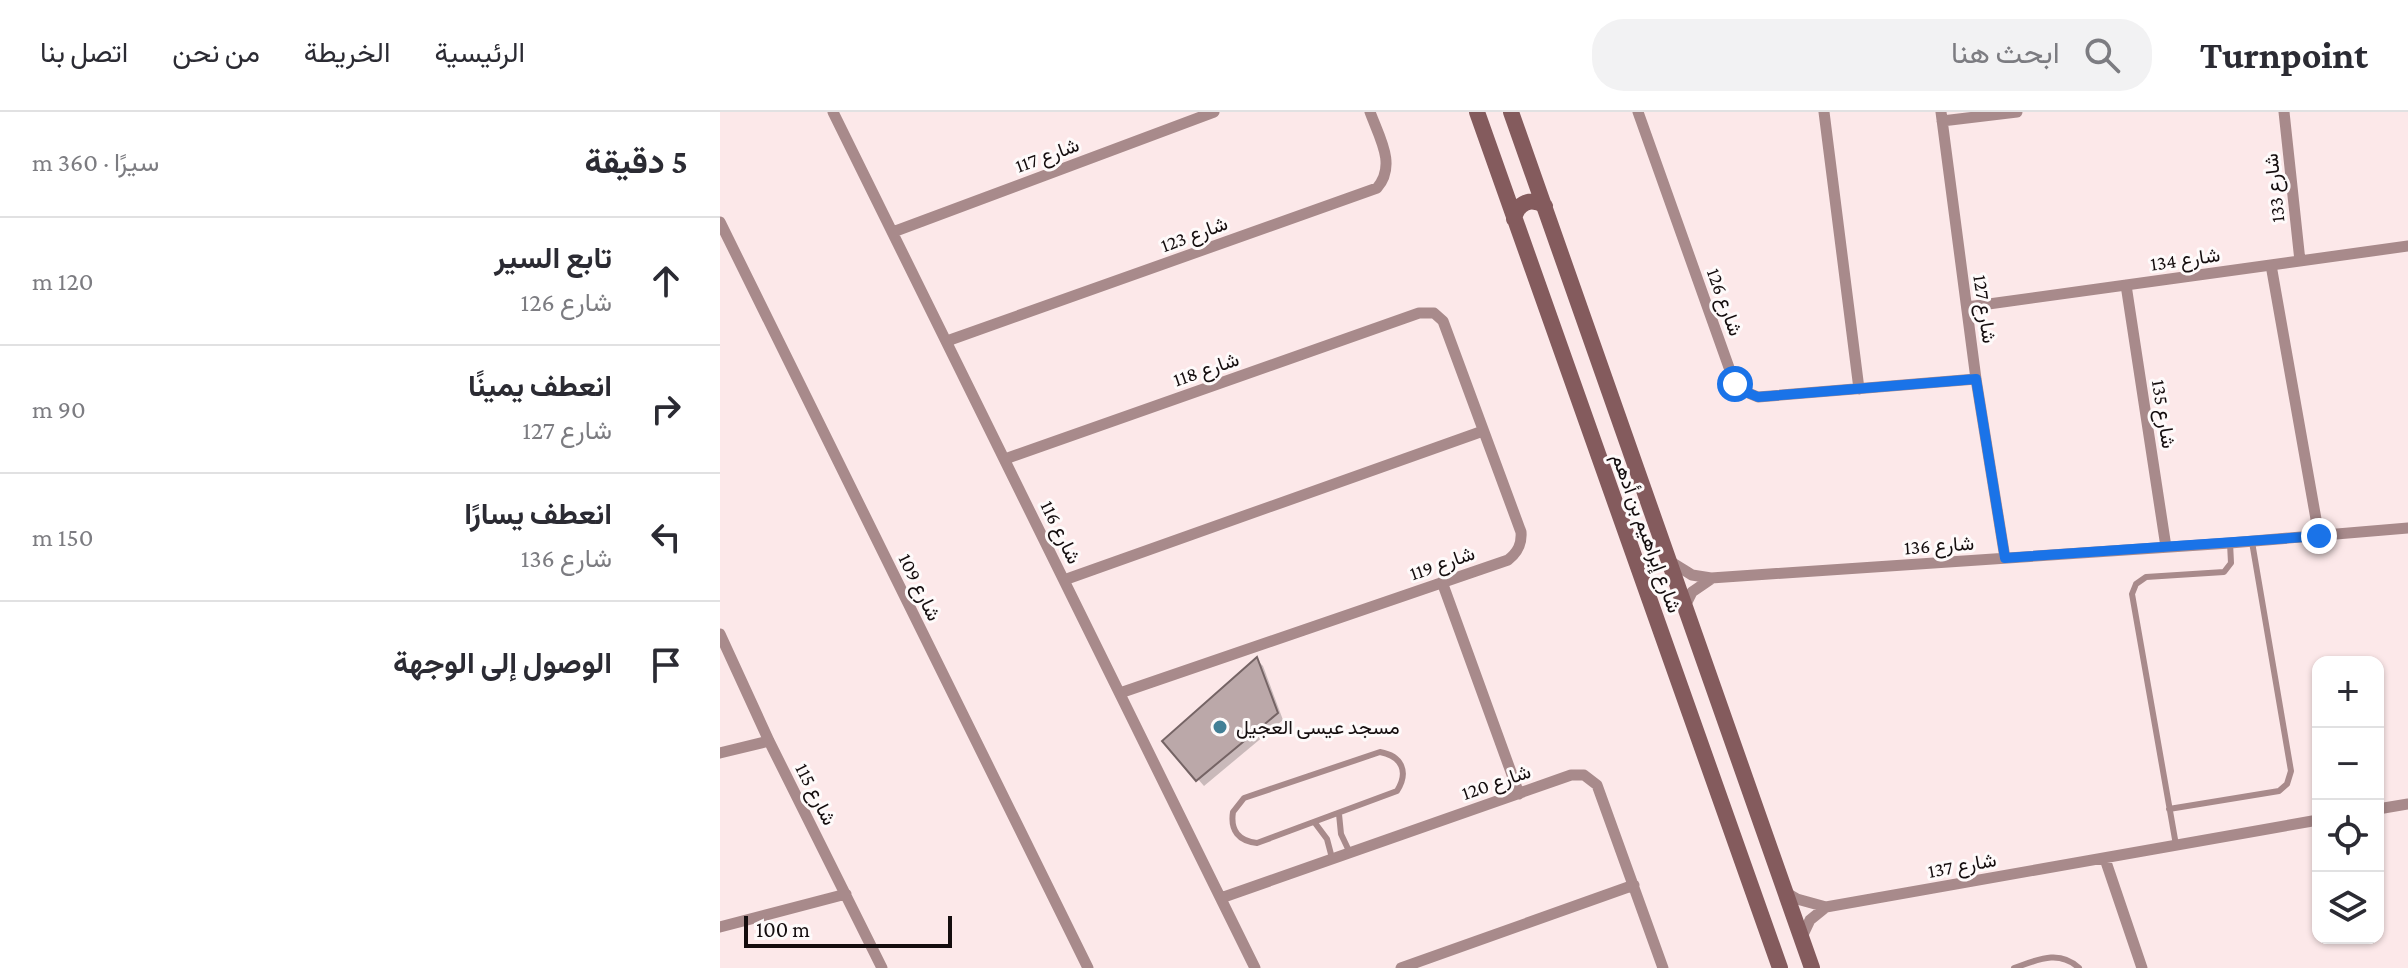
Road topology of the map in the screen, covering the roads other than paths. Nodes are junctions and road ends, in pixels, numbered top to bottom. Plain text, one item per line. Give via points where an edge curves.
1 (834, 112) edge
2 (1214, 112) edge
3 (1370, 112) edge
4 (1477, 112) edge
5 (1511, 112) edge
6 (1638, 112) edge
7 (1824, 112) edge
8 (2017, 112) edge
9 (2284, 112) edge
10 (1941, 116) edge
11 (1529, 162) junction
12 (1499, 174) junction
13 (1545, 206) junction
14 (1514, 219) junction
15 (720, 224) edge
16 (893, 232) junction
17 (2408, 246) edge
18 (2300, 261) junction
19 (2271, 265) junction
20 (2126, 285) junction
21 (1967, 307) junction
22 (1419, 313) joint
23 (947, 341) junction
24 (1976, 379) junction
25 (1859, 389) junction
26 (1483, 431) junction
27 (1005, 459) junction
28 (2408, 528) edge
29 (2319, 536) junction
30 (2252, 542) junction
31 (2230, 543) junction
32 (2166, 547) junction
33 (2005, 558) junction
34 (1668, 560) junction
35 (1711, 578) junction
36 (1064, 580) junction
37 (1442, 582) junction
38 (1685, 606) junction
39 (720, 634) edge
40 (1120, 693) junction
41 (769, 741) junction
42 (720, 753) edge
43 (1519, 794) junction
44 (2408, 804) edge
45 (2384, 808) edge
46 (2169, 809) junction
47 (1339, 814) junction
48 (2312, 821) edge
49 (1315, 823) junction
50 (2176, 846) junction
51 (1350, 853) junction
52 (1332, 859) junction
53 (2105, 859) junction
54 (1634, 885) junction
55 (1785, 891) junction
56 (846, 894) junction
57 (1221, 898) junction
58 (1826, 907) junction
59 (720, 927) edge
60 (1801, 939) junction
61 (882, 968) edge
62 (1088, 968) edge
63 (1255, 968) edge
64 (1401, 968) edge
65 (1663, 968) edge
66 (1780, 968) edge
67 (1812, 968) edge
68 (2014, 968) edge
69 (2079, 968) edge
70 (2142, 968) edge

1 - 16 street, شارع 116
2 - 16 street, شارع 117
3 - 23 street, شارع 123 via 1387,162 1377,188
4 - 12 street, شارع إبراهيم بن أدهم
5 - 11 street, شارع إبراهيم بن أدهم
6 - 25 street, شارع 126 via 1735,384 1758,397
7 - 25 street
8 - 10 street
9 - 18 street, شارع 133
10 - 21 street, شارع 127
11 - 12 street via 1519,175
11 - 13 street, شارع إبراهيم بن أدهم
12 - 14 street, شارع إبراهيم بن أدهم
13 - 14 street via 1523,203
13 - 34 street, شارع إبراهيم بن أدهم
14 - 66 street, شارع إبراهيم بن أدهم
15 - 62 street, شارع 109
16 - 23 street, شارع 116
17 - 18 street, شارع 134
18 - 19 street, شارع 134
19 - 20 street, شارع 134
19 - 29 street
20 - 21 street, شارع 134
20 - 32 street, شارع 135
21 - 24 street, شارع 127
22 - 26 street, شارع 119 via 1434,313 1443,321
22 - 27 street, شارع 118
23 - 27 street, شارع 116
24 - 25 street, شارع 126
24 - 33 street, شارع 127
26 - 36 street
26 - 37 street, شارع 119 via 1519,527 1520,543 1508,560
27 - 36 street, شارع 116
28 - 29 street, شارع 136
29 - 30 street, شارع 136
30 - 31 street, شارع 136
30 - 46 lane via 2290,778 2279,791
31 - 32 street, شارع 136
31 - 46 lane via 2231,563 2224,572 2146,577 2133,590
32 - 33 street, شارع 136
33 - 35 street, شارع 136
34 - 35 street, شارع 136 via 1692,575
34 - 38 street, شارع إبراهيم بن أدهم
35 - 38 street via 1697,586
36 - 40 street, شارع 116
37 - 40 street, شارع 119
37 - 43 street
38 - 55 street, شارع إبراهيم بن أدهم
39 - 41 street, شارع 115
40 - 57 street, شارع 116
41 - 42 street
41 - 56 street, شارع 115
43 - 51 street, شارع 120
43 - 54 street, شارع 120 via 1571,775 1590,777
44 - 45 street
46 - 50 lane
47 - 49 lane
47 - 49 lane via 1397,791 1403,782 1400,760 1380,752 1253,795 1237,804 1231,821 1240,838 1257,843
47 - 51 lane
48 - 50 street, شارع 137
49 - 52 lane via 1327,839
50 - 53 street, شارع 137
51 - 52 street, شارع 120
52 - 57 street, شارع 120
53 - 58 street, شارع 137
53 - 70 street
54 - 64 street
54 - 65 street, شارع 120
55 - 58 street, شارع 137
55 - 60 street, شارع إبراهيم بن أدهم
56 - 59 street
56 - 61 street, شارع 115
57 - 63 street, شارع 116
58 - 60 street via 1810,920
60 - 67 street, شارع إبراهيم بن أدهم
68 - 69 lane via 2056,957

